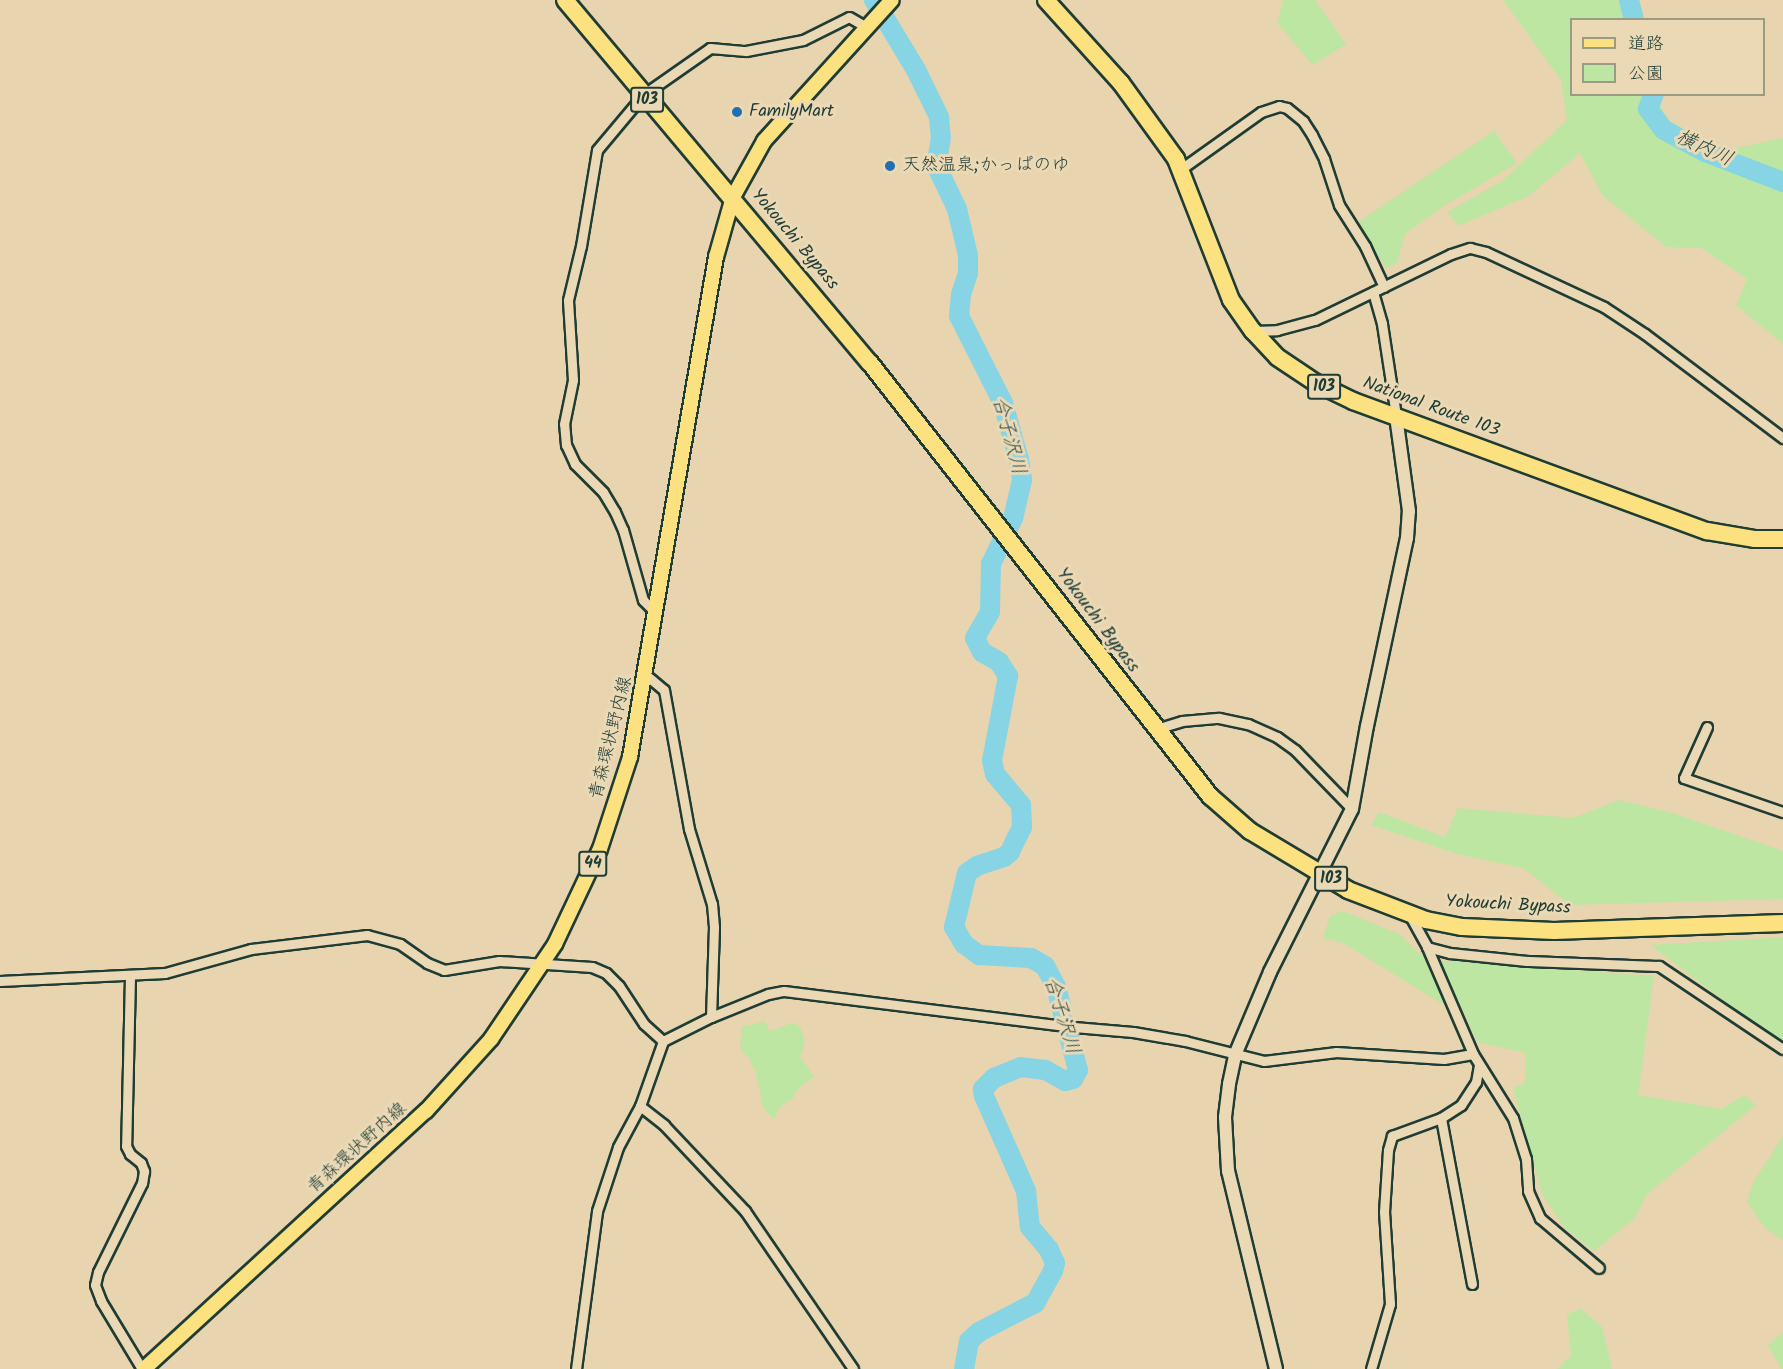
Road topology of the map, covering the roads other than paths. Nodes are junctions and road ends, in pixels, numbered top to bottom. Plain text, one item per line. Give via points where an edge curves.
1 (565, 0) edge
2 (1048, 1) edge
3 (890, 3) edge
4 (868, 25) junction
5 (643, 95) junction
6 (1181, 169) junction
7 (733, 197) junction
8 (1384, 287) junction
9 (1373, 292) junction
10 (1253, 332) junction
11 (1396, 416) junction
12 (1783, 438) edge
13 (1783, 539) edge
14 (656, 613) junction
15 (646, 675) junction
16 (1707, 727) dead end
17 (1156, 729) junction
18 (1352, 810) junction
19 (1783, 812) edge
20 (1320, 871) junction
21 (1409, 913) junction
22 (1783, 923) edge
23 (1427, 947) junction
24 (542, 964) junction
25 (130, 976) junction
26 (0, 981) edge
27 (711, 1017) junction
28 (663, 1041) junction
29 (1783, 1049) edge
30 (1235, 1054) junction
31 (1473, 1054) junction
32 (1479, 1065) junction
33 (640, 1106) junction
34 (1441, 1118) junction
35 (1599, 1268) dead end
36 (1472, 1284) dead end
37 (143, 1369) edge
38 (576, 1369) edge
39 (853, 1369) edge
40 (1276, 1369) edge
41 (1371, 1369) edge

1 - 5 highway, Yokouchi Bypass / 103
2 - 6 highway, National Route 103 / 103 via 1121,83
3 - 4 main road, 青森環状野内線 / 44
4 - 5 street via 849,17 803,40 746,51 710,48
4 - 7 main road, 青森環状野内線 / 44 via 764,141
5 - 7 highway, Yokouchi Bypass / 103
5 - 14 street via 597,150 593,165 582,246 568,300 573,380 564,424 566,445 575,464 603,492 615,512 643,600
6 - 8 street via 1261,112 1279,106 1287,108 1312,135 1339,205 1365,246
6 - 10 highway, National Route 103 / 103 via 1231,300
7 - 14 main road, 青森環状野内線 / 44 via 716,257 663,553
7 - 17 highway, Yokouchi Bypass / 103 via 988,511
8 - 9 street
8 - 12 street via 1451,254 1470,248 1486,252 1604,308 1645,333
9 - 10 street via 1315,320
9 - 11 street via 1382,324
10 - 11 highway, National Route 103 / 103 via 1277,357 1316,383
11 - 13 highway, National Route 103 / 103 via 1707,531
11 - 18 street via 1409,511 1407,538
14 - 15 main road, 青森環状野内線 / 44
15 - 24 main road, 青森環状野内線 / 44 via 630,757 600,849
15 - 27 street via 663,690 689,829 712,904
16 - 19 street via 1684,778
17 - 18 street via 1182,721 1219,718 1248,724 1295,750
17 - 20 highway, Yokouchi Bypass / 103 via 1226,810 1251,831
18 - 20 street
20 - 21 highway, Yokouchi Bypass / 103 via 1348,890
20 - 30 street
21 - 22 highway, Yokouchi Bypass / 103 via 1462,927 1554,931
21 - 23 street
23 - 29 street via 1527,961 1659,966
23 - 31 street
24 - 25 street via 499,961 444,970 400,944 367,935 251,949 165,973
24 - 28 street via 592,967 606,974 619,986 644,1024
24 - 37 main road, 青森環状野内線 / 44 via 491,1039 426,1111
25 - 26 street
25 - 37 street via 126,1146 144,1171 95,1285
27 - 28 street
27 - 30 street via 783,991 1133,1032
28 - 33 street
30 - 31 street via 1264,1061 1336,1052 1444,1059
30 - 40 street via 1225,1117 1228,1171
31 - 32 street
32 - 34 street via 1476,1082 1461,1105
32 - 35 street via 1513,1119 1526,1159 1528,1191 1539,1218
33 - 38 street via 618,1147 597,1211
33 - 39 street via 680,1141 745,1211
34 - 36 street
34 - 41 street via 1392,1136 1388,1150 1384,1212 1390,1304

